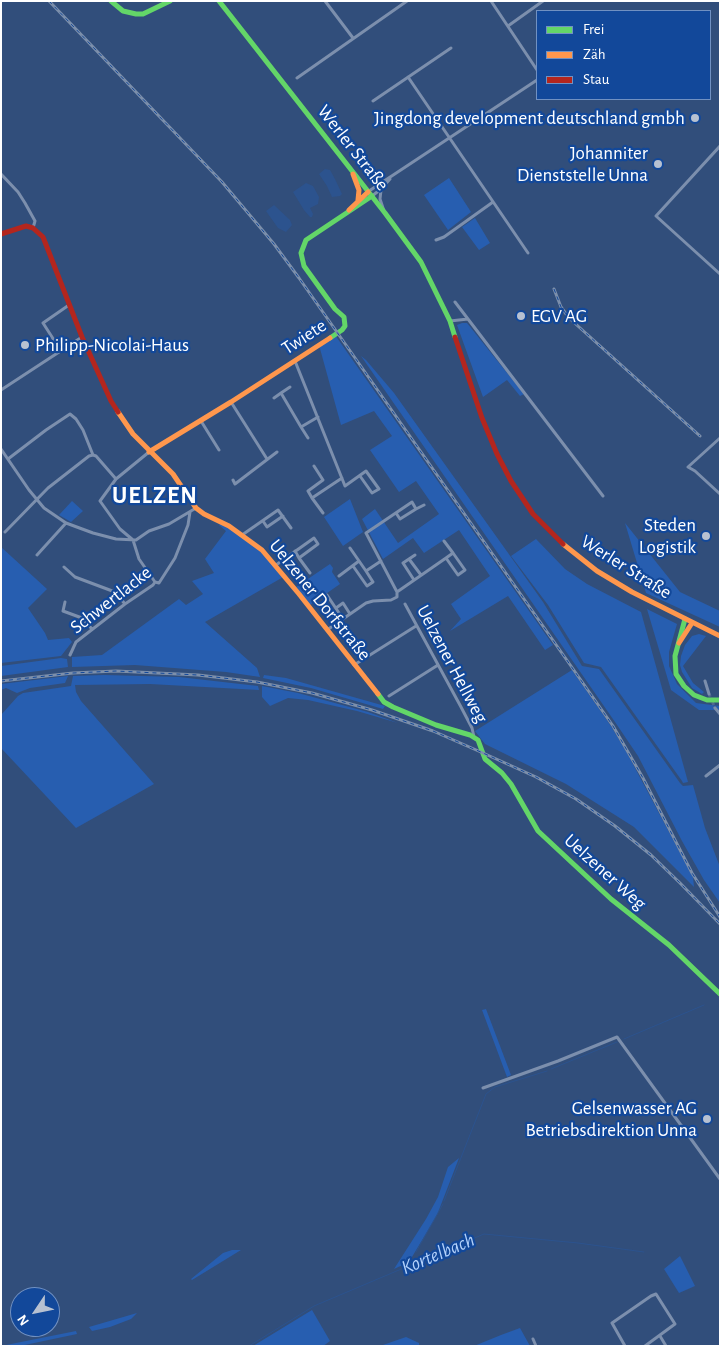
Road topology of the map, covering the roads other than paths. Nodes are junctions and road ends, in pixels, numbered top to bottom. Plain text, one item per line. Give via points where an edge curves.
1 (111, 1) edge
2 (170, 1) edge
3 (219, 1) edge
4 (325, 1) edge
5 (407, 1) edge
6 (492, 1) edge
7 (543, 1) edge
8 (508, 26) junction
9 (353, 38) junction
10 (451, 48) dead end
11 (536, 68) edge
12 (408, 77) junction
13 (297, 78) dead end
14 (536, 81) edge
15 (373, 101) dead end
16 (451, 138) junction
17 (720, 146) edge
18 (353, 173) junction
19 (1, 174) edge
20 (392, 177) junction
21 (381, 189) junction
22 (370, 194) junction
23 (358, 200) junction
24 (493, 202) junction
25 (346, 212) junction
26 (385, 213) junction
27 (33, 228) junction
28 (1, 234) edge
29 (436, 240) dead end
30 (528, 253) dead end
31 (720, 274) edge
32 (455, 302) dead end
33 (69, 305) junction
34 (469, 319) junction
35 (450, 321) junction
36 (82, 337) junction
37 (61, 351) junction
38 (295, 361) junction
39 (290, 387) dead end
40 (1, 390) edge
41 (281, 393) junction
42 (274, 398) dead end
43 (231, 402) junction
44 (318, 417) junction
45 (201, 421) junction
46 (301, 427) junction
47 (308, 438) dead end
48 (720, 438) edge
49 (1, 449) edge
50 (219, 450) dead end
51 (149, 452) junction
52 (277, 452) dead end
53 (93, 455) junction
54 (8, 459) junction
55 (267, 459) junction
56 (314, 466) dead end
57 (360, 476) junction
58 (342, 478) junction
59 (116, 479) junction
60 (324, 480) junction
61 (235, 483) dead end
62 (328, 487) junction
63 (720, 494) edge
64 (603, 496) dead end
65 (312, 498) junction
66 (36, 499) junction
67 (424, 505) dead end
68 (196, 508) junction
69 (416, 509) junction
70 (190, 512) junction
71 (323, 513) dead end
72 (396, 513) junction
73 (283, 516) junction
74 (400, 519) junction
75 (262, 521) junction
76 (66, 523) junction
77 (404, 525) dead end
78 (291, 528) dead end
79 (5, 532) dead end
80 (242, 535) junction
81 (133, 540) junction
82 (444, 541) dead end
83 (350, 548) dead end
84 (295, 551) junction
85 (453, 553) junction
86 (415, 554) dead end
87 (37, 555) dead end
88 (299, 558) junction
89 (446, 558) junction
90 (409, 559) junction
91 (359, 561) junction
92 (381, 561) junction
93 (276, 565) junction
94 (353, 566) junction
95 (64, 567) dead end
96 (366, 571) junction
97 (310, 573) dead end
98 (338, 576) dead end
99 (421, 576) junction
100 (414, 580) junction
101 (155, 582) junction
102 (397, 592) junction
103 (327, 595) dead end
104 (65, 602) dead end
105 (125, 604) junction
106 (405, 604) dead end
107 (336, 608) junction
108 (350, 614) junction
109 (343, 619) junction
110 (685, 619) junction
111 (692, 623) junction
112 (416, 626) junction
113 (92, 629) junction
114 (327, 630) junction
115 (720, 636) edge
116 (677, 646) junction
117 (70, 655) dead end
118 (354, 665) junction
119 (438, 665) junction
120 (705, 681) dead end
121 (710, 694) tunnel mouth
122 (389, 696) dead end
123 (720, 700) edge
124 (715, 708) dead end
125 (720, 714) edge
126 (474, 737) junction
127 (720, 765) edge
128 (706, 776) dead end
129 (720, 994) edge
130 (482, 1088) dead end
131 (720, 1179) edge
132 (660, 1336) junction
133 (532, 1339) dead end
134 (536, 1346) edge
135 (625, 1346) edge
136 (645, 1346) edge
137 (666, 1346) edge

1 - 2 street via 123,11 136,14
3 - 18 street, Werler Straße
4 - 9 street
5 - 9 street
6 - 8 street
7 - 8 street
8 - 11 street
9 - 13 street
10 - 12 street
12 - 15 street
12 - 16 street
14 - 16 street
16 - 20 street
16 - 24 street
17 - 31 street via 656,216
18 - 22 street, Werler Straße
18 - 23 street via 359,190
19 - 27 street via 26,203 35,221
20 - 21 street
20 - 22 street
21 - 22 street
21 - 26 street via 380,199
22 - 23 street, Twiete
22 - 25 street, Twiete
22 - 26 street, Werler Straße
23 - 25 street, Twiete
24 - 29 street
24 - 30 street
25 - 38 street, Twiete via 306,240 300,253 304,266 344,317 345,326
26 - 35 street, Werler Straße via 421,262
27 - 28 street via 22,227
27 - 33 street, Uelzener Dorfstraße via 45,241
32 - 34 street
33 - 36 street, Uelzener Dorfstraße
33 - 37 street via 43,323
34 - 35 street
34 - 64 street
35 - 110 street, Werler Straße via 497,454 527,505 566,548 598,572
36 - 37 street
36 - 51 street, Uelzener Dorfstraße via 116,408
37 - 40 street
38 - 43 street, Twiete
38 - 44 street
39 - 41 street
41 - 42 street
41 - 46 street
43 - 45 street, Twiete
43 - 55 street
44 - 46 street
44 - 58 street
45 - 50 street
45 - 51 street, Twiete
46 - 47 street
48 - 63 street via 688,467
49 - 54 street
51 - 59 street
51 - 68 street, Uelzener Dorfstraße via 175,477
52 - 55 street
53 - 54 street via 83,430 70,414
53 - 59 street
53 - 66 street
54 - 66 street
55 - 61 street
56 - 60 street
57 - 57 street via 372,493 379,489 366,471
57 - 58 street via 346,486
58 - 62 street
59 - 81 street via 100,501 120,529
60 - 62 street
60 - 65 street via 308,492
62 - 65 street
65 - 71 street
66 - 76 street
66 - 79 street
67 - 69 street
68 - 70 street
68 - 80 street, Uelzener Dorfstraße
69 - 72 street via 412,502
69 - 74 street
70 - 81 street
70 - 101 street, Schwertlacke via 175,558 159,583
72 - 74 street
72 - 92 street, Uelzener Hellweg via 366,534
73 - 75 street via 278,510
73 - 75 street via 267,527
73 - 78 street
74 - 77 street
75 - 80 street
76 - 81 street via 93,533
76 - 87 street
80 - 93 street, Uelzener Dorfstraße
81 - 101 street via 136,553
82 - 85 street
83 - 91 street
84 - 88 street
84 - 88 street via 314,538 318,544
84 - 93 street
85 - 89 street
85 - 89 street via 465,570 458,575
86 - 90 street
88 - 97 street
89 - 99 street
90 - 99 street
90 - 100 street via 403,563
91 - 94 street
91 - 96 street
92 - 96 street
92 - 102 street, Uelzener Hellweg
93 - 114 street, Uelzener Dorfstraße
94 - 96 street via 367,586 373,582
94 - 98 street
95 - 105 street via 75,577 115,592
99 - 100 street
100 - 102 street
101 - 105 street, Schwertlacke
102 - 108 street via 397,597 391,600 366,603
103 - 107 street
104 - 113 street via 63,611 82,618
105 - 113 street, Schwertlacke
106 - 112 street, Uelzener Hellweg
107 - 108 street via 343,603
107 - 109 street
108 - 109 street
109 - 114 street
110 - 111 street, Werler Straße
110 - 116 street
111 - 115 street, Werler Straße
111 - 116 street
112 - 118 street
112 - 119 street, Uelzener Hellweg
113 - 117 street, Schwertlacke via 76,642
114 - 118 street, Uelzener Dorfstraße
116 - 123 street via 675,667 684,686 700,698
118 - 126 street, Uelzener Dorfstraße via 377,695 390,706
119 - 122 street
119 - 126 street, Uelzener Hellweg
120 - 121 street
124 - 125 street
126 - 129 street, Uelzener Weg via 486,760 511,784 531,822 544,837 610,900 669,945
127 - 128 street
130 - 131 street via 617,1037
132 - 135 street via 675,1324 656,1294 612,1323
132 - 136 street
132 - 137 street
133 - 134 street

